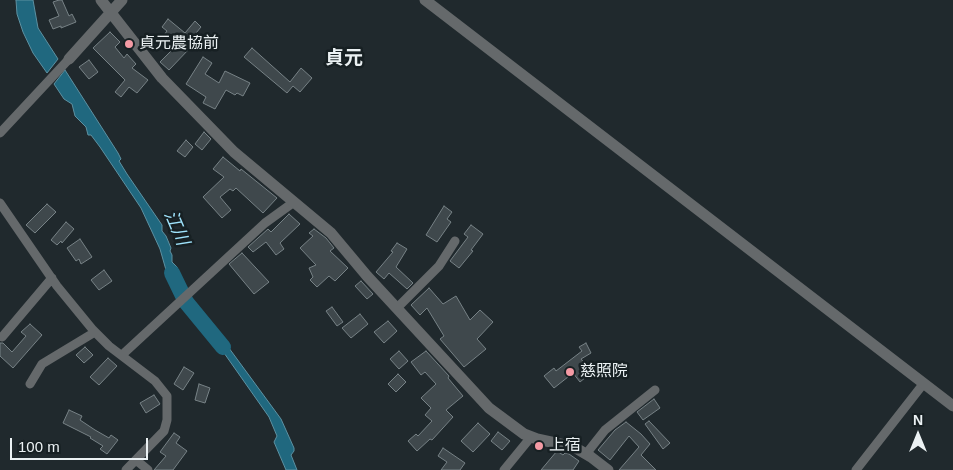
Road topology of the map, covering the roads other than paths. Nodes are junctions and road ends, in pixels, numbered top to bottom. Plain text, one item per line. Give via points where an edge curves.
1 (101, 0) edge
2 (122, 0) edge
3 (425, 0) edge
4 (111, 13) junction
5 (69, 59) joint
6 (0, 133) edge
7 (0, 202) edge
8 (294, 202) junction
9 (455, 241) dead end
10 (52, 278) junction
11 (397, 308) junction
12 (94, 332) junction
13 (2, 337) dead end
14 (122, 356) junction
15 (30, 384) dead end
16 (924, 384) junction
17 (655, 390) dead end
18 (953, 406) edge
19 (531, 437) junction
20 (586, 454) junction
21 (136, 460) junction
22 (126, 470) edge
23 (148, 470) edge
24 (504, 470) edge
25 (608, 470) edge
26 (856, 470) edge

1 - 4 street
2 - 4 street
3 - 16 street
4 - 5 street
4 - 8 street via 162,78 234,152
5 - 6 street
7 - 10 street
8 - 11 street via 331,233
8 - 14 street via 265,223
9 - 11 street via 439,266
10 - 12 street
10 - 13 street
11 - 19 street via 489,408
12 - 14 street
12 - 15 street via 42,364
14 - 21 street via 155,381 166,396 164,431
16 - 18 street
16 - 26 street
17 - 20 street via 605,430
19 - 20 street
19 - 24 street
20 - 25 street
21 - 22 street
21 - 23 street

